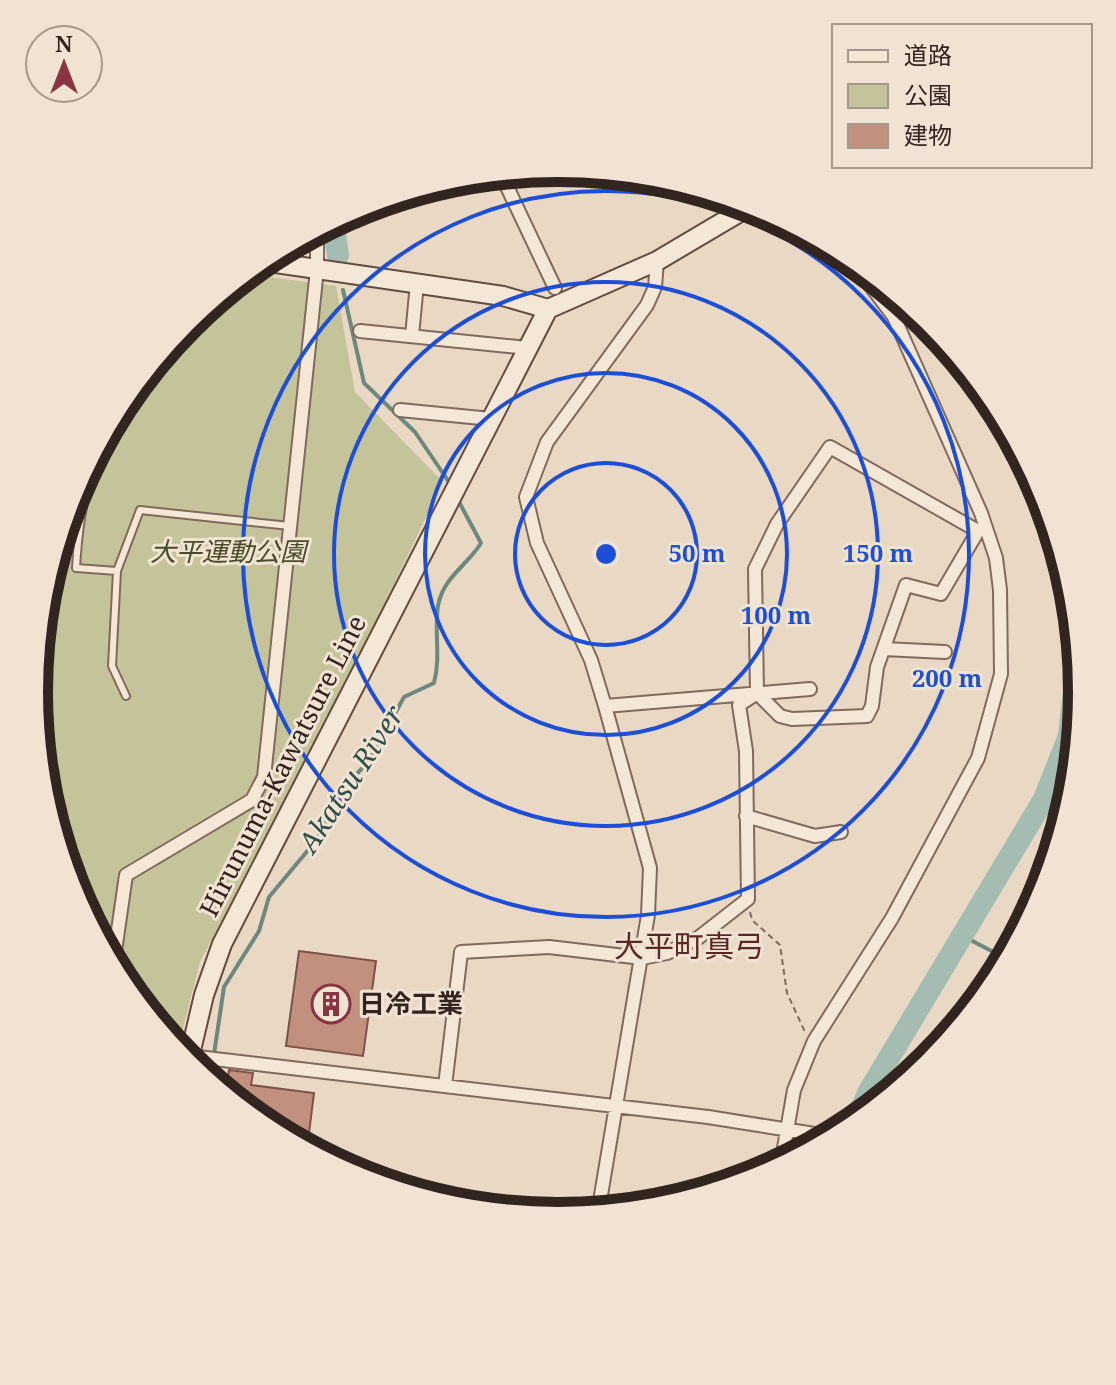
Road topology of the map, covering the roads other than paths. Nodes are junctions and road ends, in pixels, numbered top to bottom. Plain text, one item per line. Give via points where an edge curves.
1 (507, 186) edge
2 (735, 215) edge
3 (317, 243) edge
4 (657, 261) junction
5 (282, 264) edge
6 (317, 269) junction
7 (417, 283) junction
8 (555, 288) dead end
9 (879, 297) edge
10 (548, 309) junction
11 (360, 331) dead end
12 (412, 336) junction
13 (528, 348) junction
14 (400, 410) dead end
15 (491, 419) junction
16 (83, 508) edge
17 (290, 526) junction
18 (117, 571) junction
19 (884, 649) junction
20 (945, 652) dead end
21 (810, 689) dead end
22 (757, 693) junction
23 (126, 696) dead end
24 (605, 706) junction
25 (746, 816) junction
26 (841, 832) dead end
27 (116, 946) edge
28 (642, 958) junction
29 (191, 1047) edge
30 (206, 1061) edge
31 (445, 1086) junction
32 (617, 1107) junction
33 (786, 1129) junction
34 (814, 1134) edge
35 (783, 1150) edge
36 (600, 1200) edge

1 - 8 street
2 - 4 main road
3 - 6 street
4 - 10 main road
4 - 24 street via 647,305 547,442 526,497 537,543 591,660
5 - 6 main road
6 - 7 main road
6 - 17 street
7 - 10 main road
7 - 12 street
9 - 33 street via 894,317 996,558 1001,615 998,691 978,758 892,918 812,1045
10 - 13 main road
11 - 12 street
12 - 13 street
13 - 15 main road
14 - 15 street
15 - 29 main road, Hirunuma-Kawatsure Line via 222,944
16 - 18 lane via 76,568
17 - 18 lane via 140,510
17 - 27 street via 264,777 252,800 126,875
18 - 23 lane via 112,666
19 - 20 street
19 - 22 street via 867,716 792,719 780,716
19 - 22 street via 906,585 941,594 978,531 830,447 792,500 755,569
21 - 22 street
22 - 24 street
22 - 25 street via 739,705 746,751
24 - 28 street via 650,868
25 - 26 street via 815,836
25 - 28 street via 748,899 698,938
28 - 31 street via 549,947 461,952
28 - 32 street
30 - 31 street
31 - 32 street
32 - 33 street
32 - 36 street
33 - 34 street
33 - 35 street

